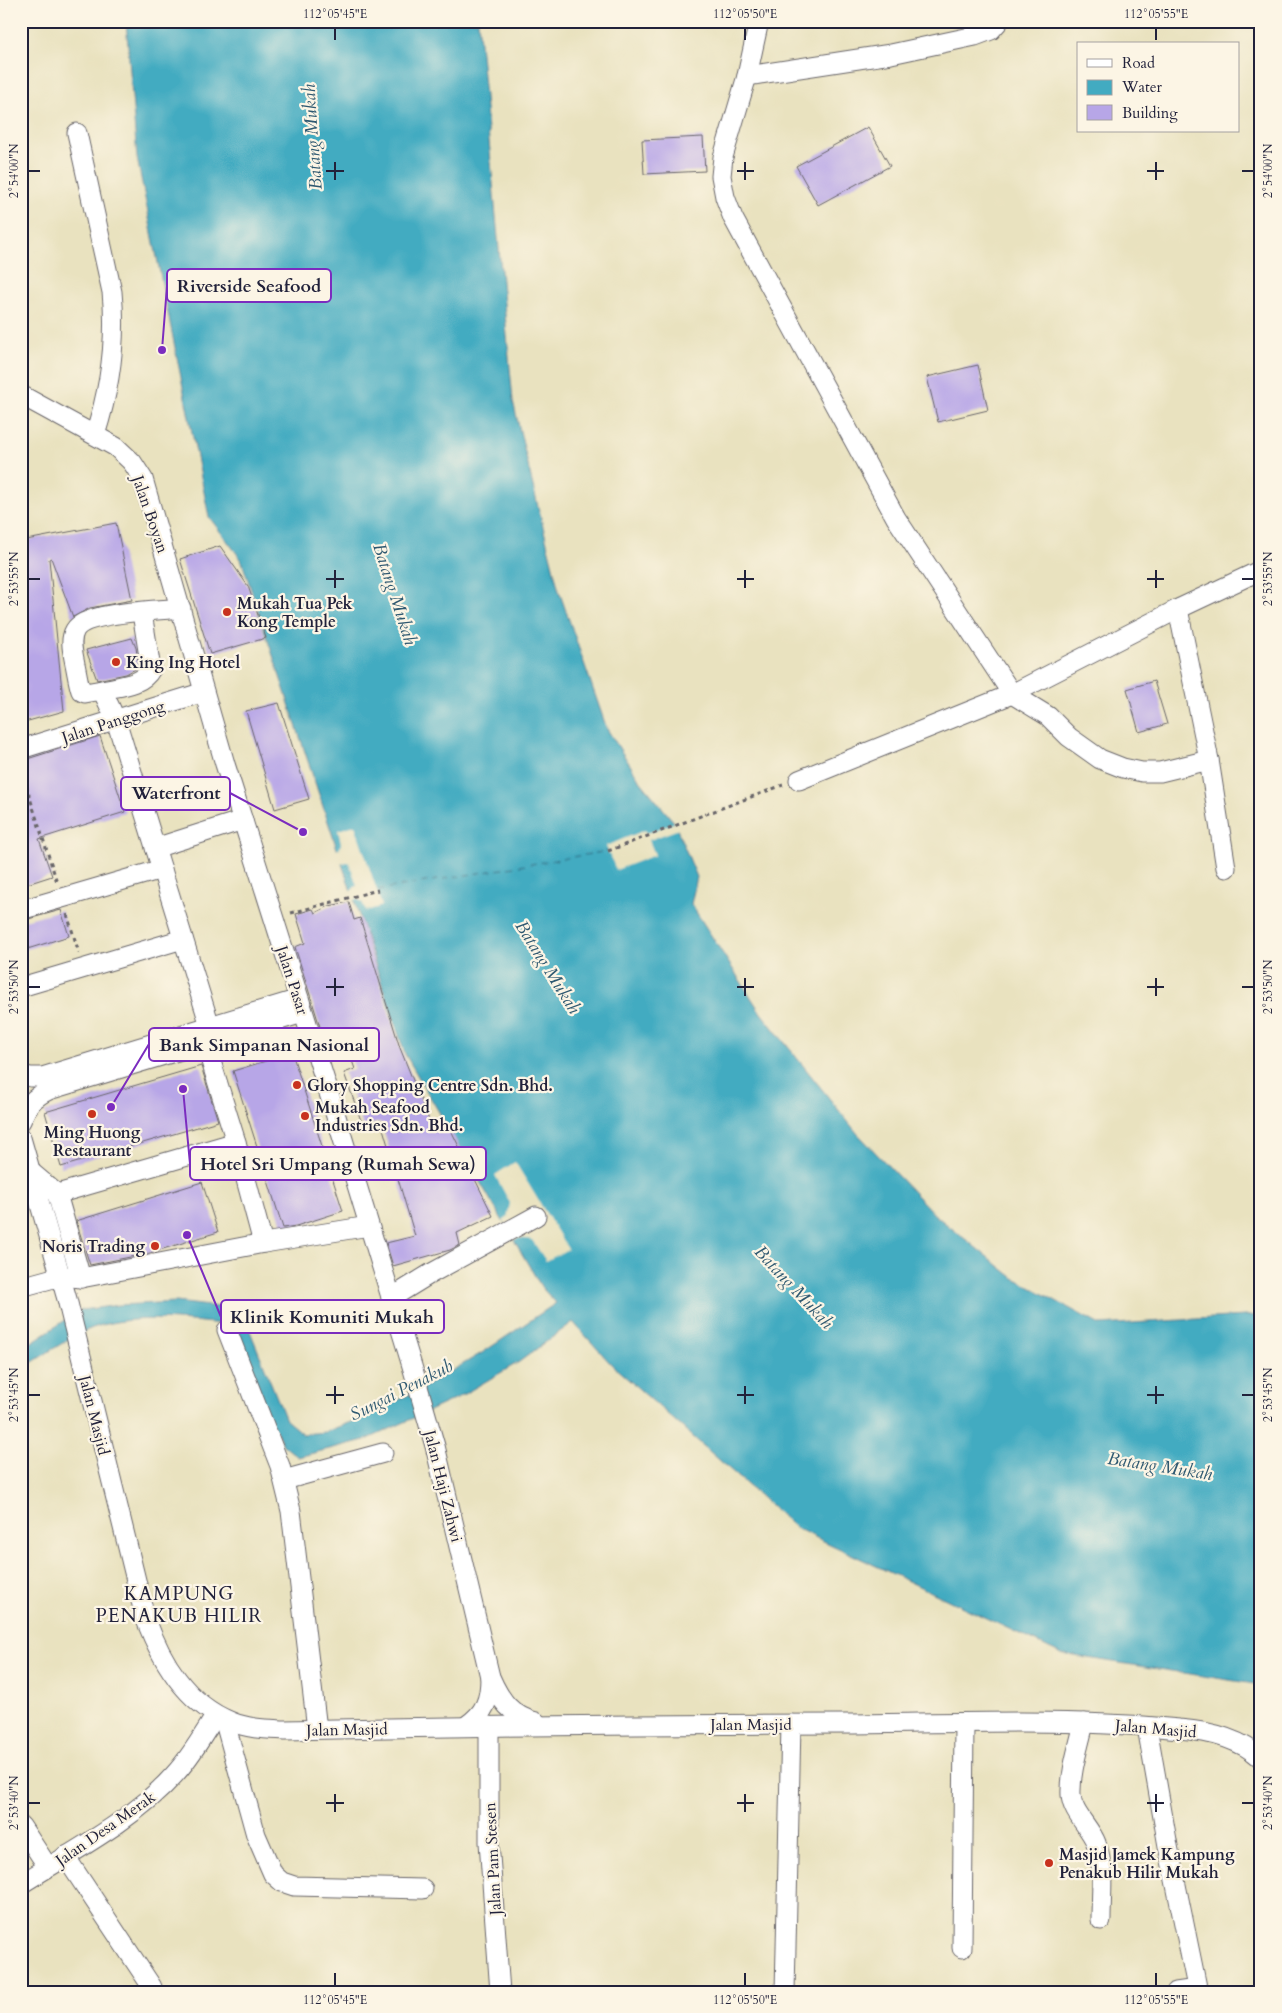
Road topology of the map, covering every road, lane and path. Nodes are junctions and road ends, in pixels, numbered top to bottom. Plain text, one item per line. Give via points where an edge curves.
1 (759, 21) edge
2 (999, 21) edge
3 (747, 76) junction
4 (77, 133) dead end
5 (21, 395) edge
6 (95, 435) junction
7 (1261, 570) edge
8 (181, 608) junction
9 (1178, 609) junction
10 (142, 613) junction
11 (102, 690) junction
12 (204, 692) junction
13 (1012, 694) junction
14 (116, 720) junction
15 (21, 750) edge
16 (1208, 760) junction
17 (21, 770) edge
18 (799, 780) joint
19 (243, 820) junction
20 (155, 848) junction
21 (608, 851) dead end
22 (1226, 868) dead end
23 (162, 869) junction
24 (378, 890) dead end
25 (62, 898) junction
26 (21, 910) edge
27 (273, 917) junction
28 (183, 939) junction
29 (84, 969) junction
30 (21, 988) edge
31 (301, 1006) junction
32 (208, 1034) junction
33 (21, 1075) edge
34 (21, 1121) edge
35 (21, 1138) edge
36 (236, 1142) junction
37 (31, 1172) junction
38 (57, 1194) junction
39 (536, 1216) dead end
40 (369, 1226) junction
41 (263, 1243) junction
42 (61, 1276) junction
43 (81, 1278) junction
44 (21, 1287) edge
45 (391, 1298) junction
46 (227, 1330) dead end
47 (383, 1453) dead end
48 (284, 1480) junction
49 (490, 1677) junction
50 (220, 1717) junction
51 (964, 1723) junction
52 (1084, 1723) junction
53 (791, 1724) junction
54 (549, 1725) junction
55 (466, 1726) junction
56 (489, 1726) junction
57 (1147, 1727) junction
58 (317, 1729) junction
59 (1261, 1758) edge
60 (21, 1826) edge
61 (65, 1856) junction
62 (48, 1868) junction
63 (21, 1884) edge
64 (423, 1889) dead end
65 (1101, 1920) dead end
66 (962, 1948) dead end
67 (152, 1987) dead end
68 (1197, 1990) edge
69 (500, 1992) edge
70 (785, 1992) edge
71 (1176, 1992) edge

1 - 3 street
2 - 3 street via 992,30 976,36 891,54
3 - 13 street via 723,157 725,197 733,218 896,518
4 - 6 street via 114,314 110,382
5 - 6 street, Jalan Boyan
6 - 8 street, Jalan Boyan via 116,447 132,462 143,479
7 - 9 street
8 - 10 street
8 - 12 street, Jalan Boyan
9 - 13 street
9 - 16 street
10 - 11 street via 151,669 148,675 138,682
10 - 11 street via 94,618 81,623 74,632 72,644 81,691
11 - 14 street
12 - 14 street, Jalan Panggong
12 - 19 street, Jalan Pasar
13 - 16 street via 1048,716 1069,737 1100,759 1123,768 1160,772
13 - 18 street
14 - 15 street, Jalan Panggong
14 - 20 street
16 - 22 street
17 - 25 path
18 - 21 path
19 - 20 street
19 - 27 street, Jalan Pasar
20 - 23 street
23 - 25 street
23 - 28 street
24 - 27 path
25 - 26 street
25 - 29 path
27 - 31 street, Jalan Pasar
28 - 29 street
28 - 32 street
29 - 30 street
31 - 32 street
31 - 40 street, Jalan Pasar
32 - 33 street via 42,1077
32 - 34 street via 49,1090 33,1100
32 - 36 street
35 - 37 street, Jalan Masjid
36 - 38 street
36 - 41 street
37 - 38 street
37 - 42 street, Jalan Masjid
38 - 43 street
39 - 45 street
40 - 41 street
40 - 45 street, Jalan Pasar
41 - 43 street
42 - 43 street
42 - 44 street
42 - 50 street, Jalan Masjid via 152,1637 176,1679 200,1704
45 - 49 street, Jalan Haji Zahwi via 435,1446
46 - 48 street
47 - 48 street
48 - 58 street via 299,1566
49 - 54 street, Jalan Haji Zahwi via 505,1706 516,1715
49 - 55 street, Jalan Haji Zahwi via 487,1705
50 - 58 street, Jalan Masjid via 259,1728
50 - 61 street, Jalan Desa Merak via 154,1796
50 - 64 street via 256,1835 273,1874 282,1882 294,1886
51 - 52 street, Jalan Masjid
51 - 53 street, Jalan Masjid
51 - 66 street
52 - 57 street, Jalan Masjid
52 - 65 street via 1071,1797 1100,1856
53 - 54 street, Jalan Masjid
53 - 70 street
54 - 56 street, Jalan Masjid
55 - 56 street, Jalan Masjid
55 - 58 street, Jalan Masjid
56 - 69 street, Jalan Pam Stesen via 489,1842
57 - 59 street, Jalan Masjid via 1178,1728 1217,1735 1255,1752
57 - 68 street
60 - 62 street
61 - 62 street, Jalan Desa Merak
61 - 67 street
62 - 63 street, Jalan Desa Merak
68 - 71 street

